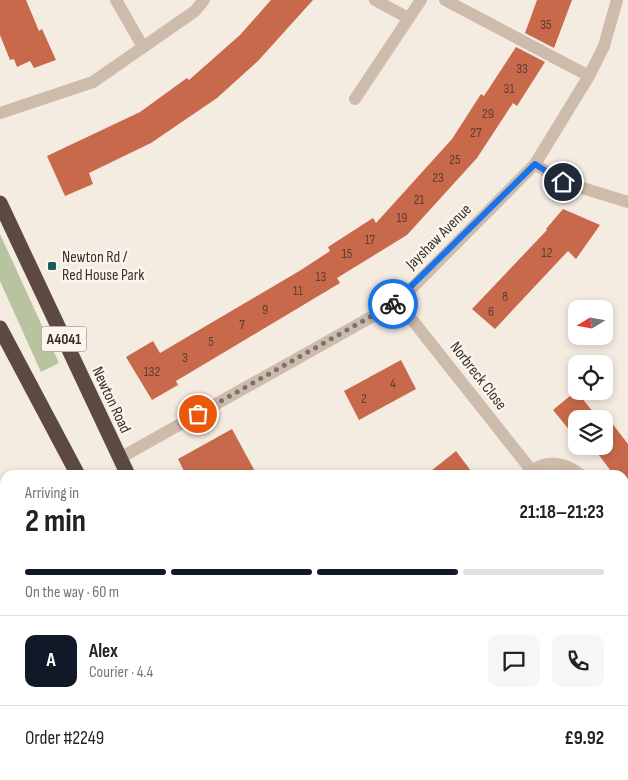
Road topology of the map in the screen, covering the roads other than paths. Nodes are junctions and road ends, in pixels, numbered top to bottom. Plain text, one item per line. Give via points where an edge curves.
1 (116, 0) edge
2 (204, 0) edge
3 (375, 0) edge
4 (421, 0) edge
5 (445, 0) edge
6 (617, 0) edge
7 (408, 18) junction
8 (143, 47) junction
9 (589, 76) junction
10 (355, 99) dead end
11 (0, 113) edge
12 (535, 164) junction
13 (628, 202) edge
14 (0, 203) edge
15 (398, 302) junction
16 (0, 328) edge
17 (120, 458) junction
18 (75, 470) edge
19 (126, 470) edge
20 (528, 470) edge
21 (535, 470) edge
22 (574, 470) edge

1 - 8 street
2 - 8 street
3 - 7 street
4 - 7 street
5 - 9 street
6 - 9 street, Jayshaw Avenue via 604,46
7 - 10 street
8 - 11 street via 93,82
9 - 12 street, Jayshaw Avenue
12 - 13 street via 563,182
12 - 15 street, Jayshaw Avenue
14 - 17 highway, Newton Road / A4041
15 - 17 street, Jayshaw Avenue
15 - 20 street, Norbreck Close
16 - 18 highway
17 - 19 highway, Newton Road / A4041
21 - 22 street, Norbreck Close via 544,464 557,463

